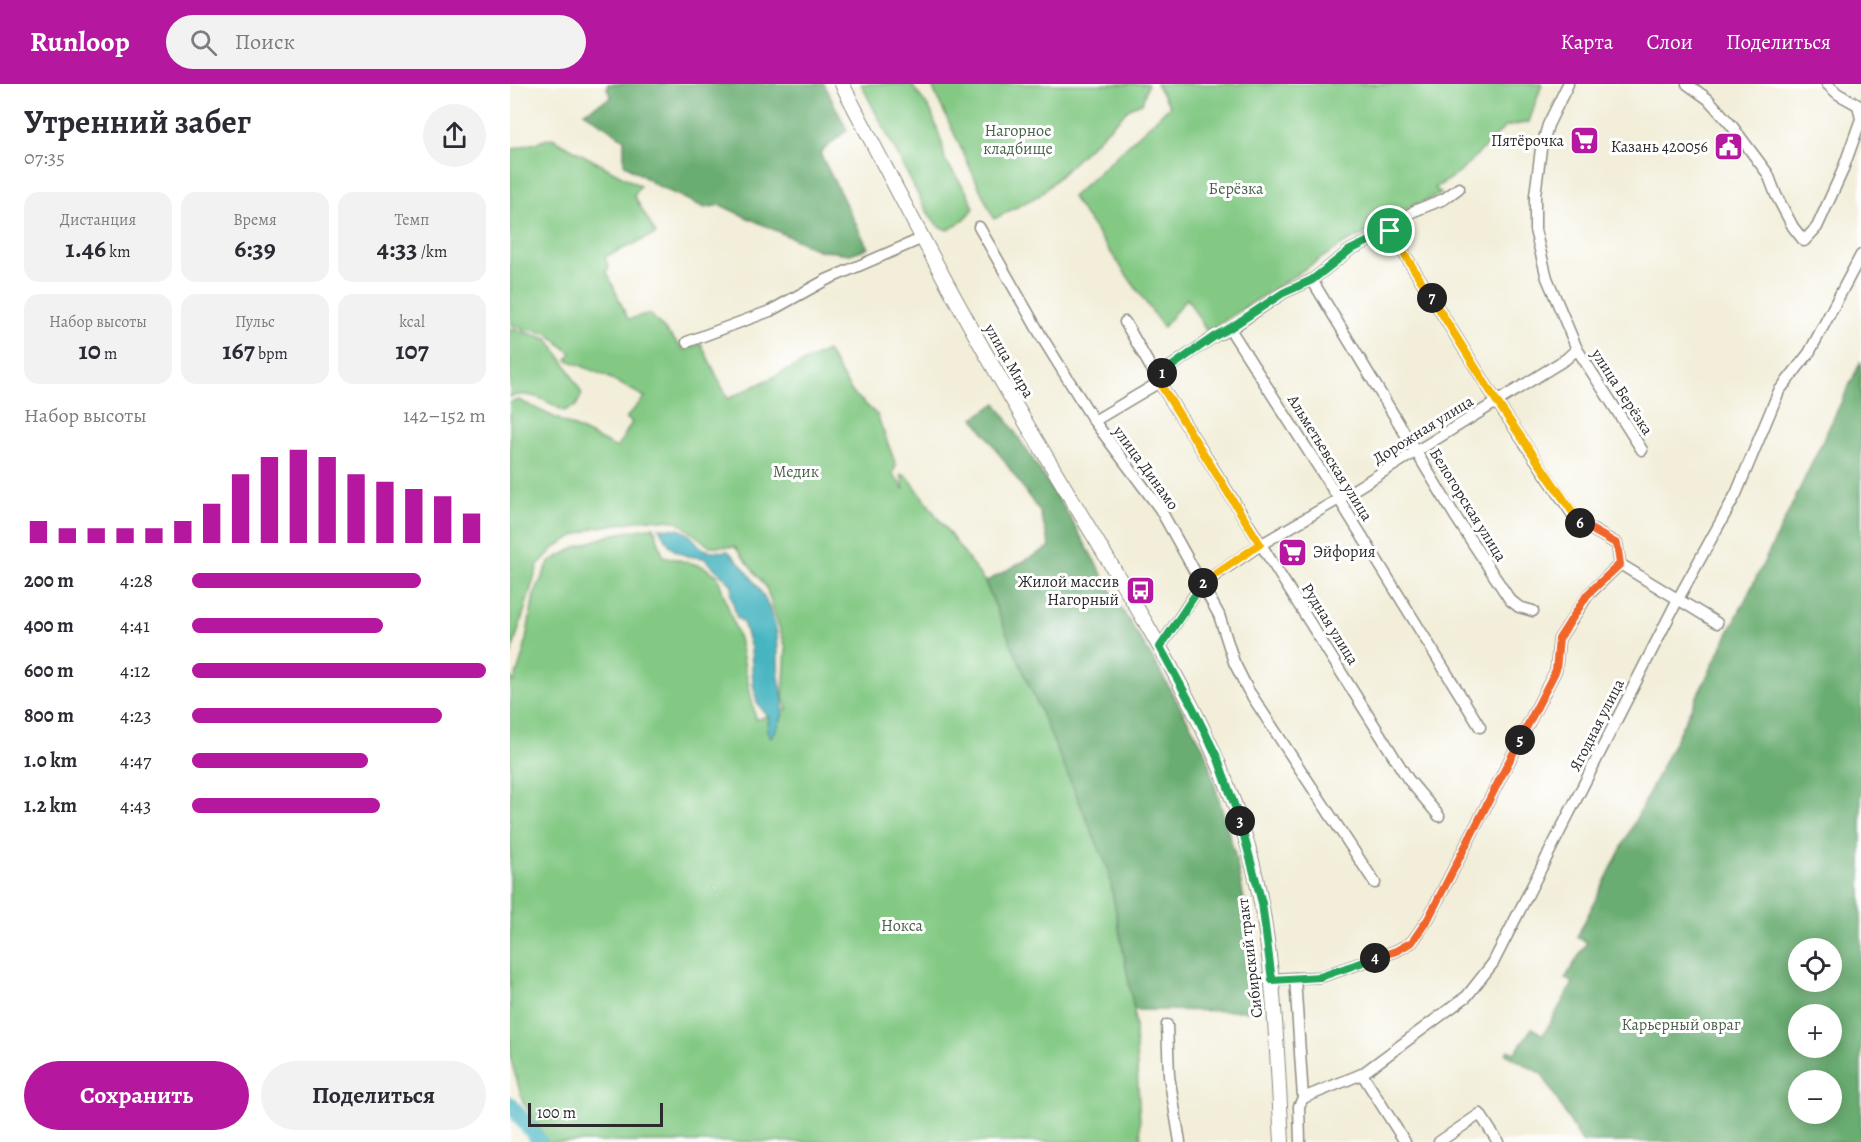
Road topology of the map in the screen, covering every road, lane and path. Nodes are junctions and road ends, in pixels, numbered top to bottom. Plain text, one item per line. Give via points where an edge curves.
1 (842, 84) edge
2 (1568, 84) edge
3 (1687, 84) edge
4 (1827, 84) edge
5 (1459, 188) dead end
6 (979, 227) dead end
7 (1390, 231) junction
8 (924, 238) junction
9 (1861, 255) edge
10 (1312, 280) junction
11 (1125, 322) dead end
12 (1230, 328) junction
13 (687, 342) dead end
14 (1576, 349) junction
15 (1159, 382) junction
16 (1497, 402) junction
17 (1094, 421) junction
18 (1642, 450) dead end
19 (1418, 452) junction
20 (1340, 499) junction
21 (1260, 544) junction
22 (1620, 564) junction
23 (1202, 584) junction
24 (1678, 599) junction
25 (1533, 611) dead end
26 (1717, 623) dead end
27 (1160, 647) junction
28 (1479, 727) dead end
29 (1439, 816) dead end
30 (1375, 883) dead end
31 (1295, 978) junction
32 (1272, 980) junction
33 (1167, 1024) dead end
34 (1362, 1074) junction
35 (1303, 1098) junction
36 (1180, 1142) edge
37 (1282, 1142) edge
38 (1300, 1142) edge
39 (1405, 1142) edge
40 (1439, 1142) edge
41 (1498, 1142) edge

1 - 8 main road, улица Мира
2 - 14 street via 1540,149 1535,230 1546,278
3 - 4 street via 1708,99 1768,174 1793,227 1804,241 1817,227 1861,119 1858,105
5 - 7 street via 1414,211
6 - 17 street, улица Динамо
7 - 10 street via 1350,250
7 - 16 street
8 - 13 street via 826,280 770,311
8 - 27 main road, улица Мира via 995,371
9 - 24 street, Ягодная улица via 1809,352 1779,391 1737,494
10 - 12 street via 1283,293
10 - 19 street, Белогорская улица
11 - 15 street, Рудная улица
12 - 15 street via 1160,374
12 - 20 street, Альметьевская улица
14 - 16 street, Дорожная улица
14 - 18 street, улица Берёзка
15 - 17 street
15 - 21 street, Рудная улица
16 - 19 street, Дорожная улица
16 - 22 street via 1577,521 1617,544
17 - 23 street, улица Динамо via 1160,509
19 - 20 street, Дорожная улица
19 - 25 street, Белогорская улица via 1510,600
20 - 21 street, Дорожная улица
20 - 28 street, Альметьевская улица
21 - 23 street, Дорожная улица
21 - 29 street, Рудная улица via 1408,779
22 - 24 street
22 - 31 street via 1587,595 1559,639 1556,670 1428,919 1412,942 1320,977
23 - 27 street, Дорожная улица
23 - 30 street, улица Динамо via 1219,615 1248,690
24 - 26 street
24 - 34 street, Ягодная улица via 1494,963 1467,996
27 - 32 main road, Сибирский тракт via 1218,759 1240,820 1262,903
31 - 32 street
31 - 35 street
32 - 37 main road, Сибирский тракт
33 - 36 street via 1169,1076
34 - 35 street, Ягодная улица
34 - 39 street
35 - 38 street via 1299,1106
40 - 41 street via 1480,1114

